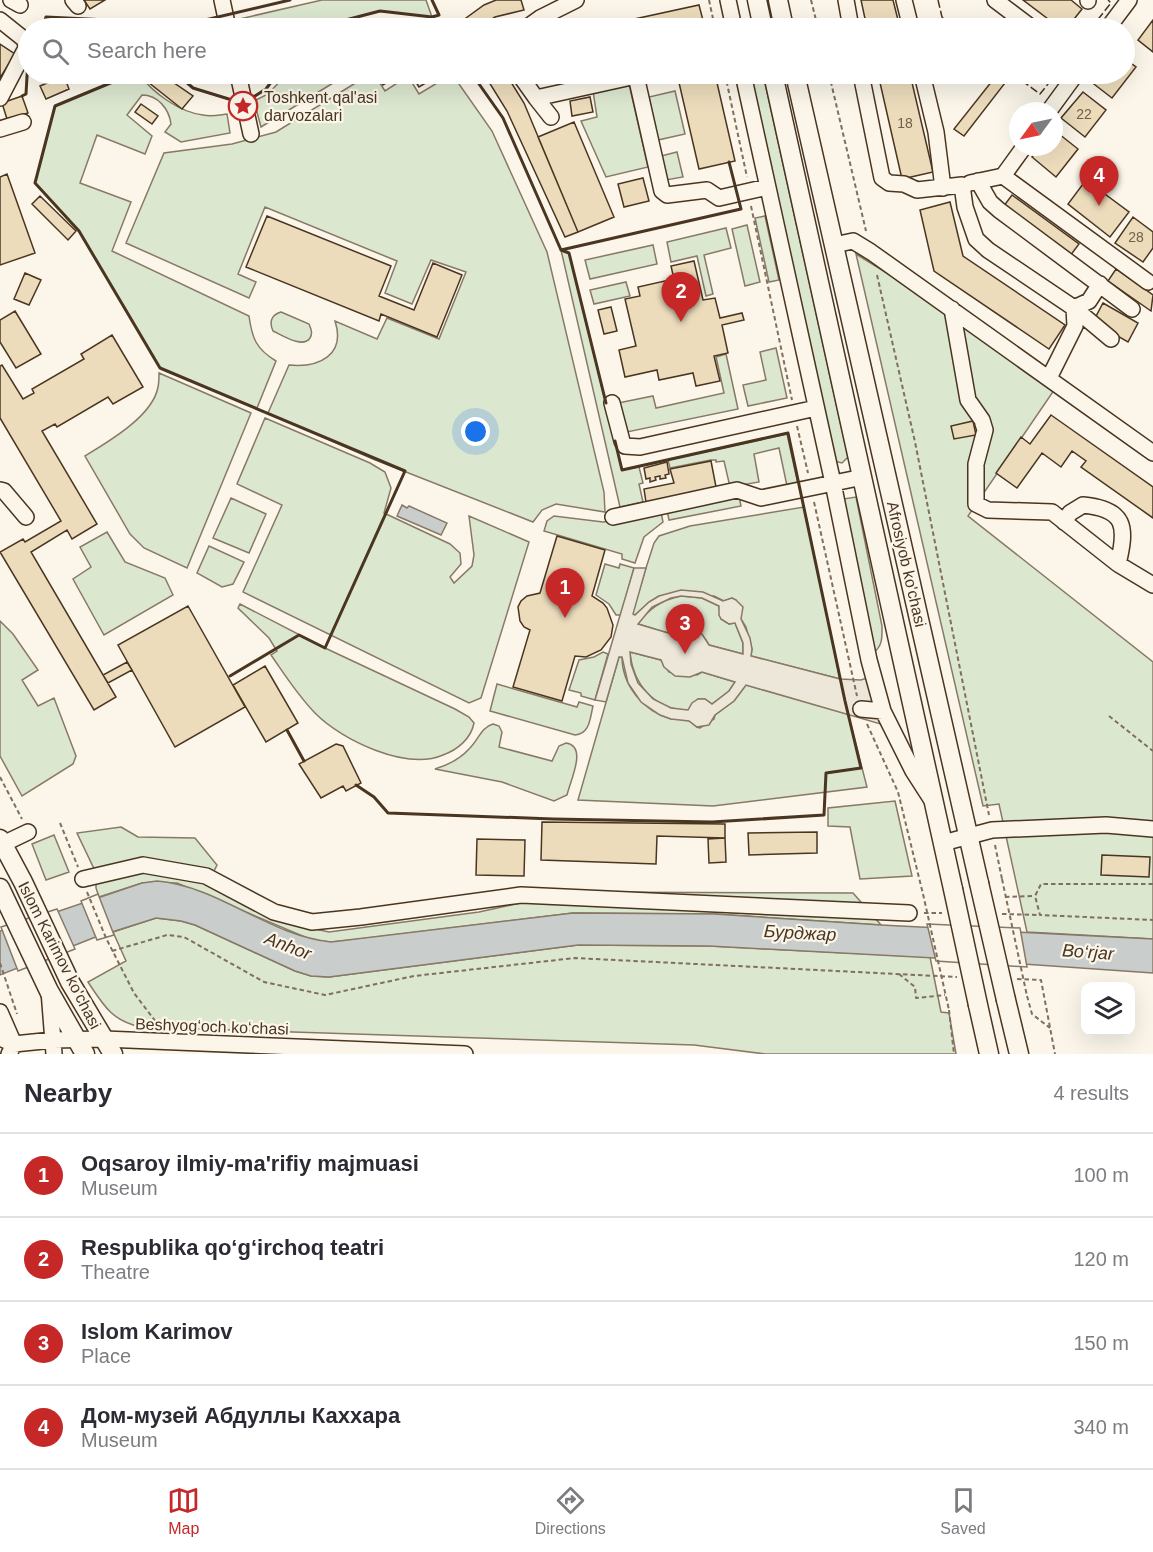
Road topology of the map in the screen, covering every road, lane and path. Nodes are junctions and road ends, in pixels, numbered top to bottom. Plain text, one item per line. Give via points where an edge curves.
1 (576, 0) edge
2 (709, 0) edge
3 (728, 0) edge
4 (757, 0) edge
5 (778, 0) edge
6 (811, 0) edge
7 (846, 0) edge
8 (904, 0) edge
9 (995, 0) edge
10 (1129, 0) edge
11 (224, 1) edge
12 (227, 18) edge
13 (540, 18) edge
14 (713, 18) edge
15 (732, 18) edge
16 (761, 18) edge
17 (782, 18) edge
18 (816, 18) edge
19 (849, 18) edge
20 (908, 18) edge
21 (1019, 18) edge
22 (1116, 18) edge
23 (0, 20) edge
24 (18, 34) edge
25 (18, 63) edge
26 (240, 84) edge
27 (526, 84) edge
28 (600, 84) edge
29 (638, 84) edge
30 (745, 84) edge
31 (775, 84) edge
32 (797, 84) edge
33 (831, 84) edge
34 (863, 84) edge
35 (924, 84) edge
36 (1069, 84) edge
37 (0, 98) edge
38 (536, 98) junction
39 (1056, 102) edge
40 (551, 117) dead end
41 (23, 122) dead end
42 (0, 129) edge
43 (251, 134) dead end
44 (1017, 156) edge
45 (1003, 176) junction
46 (978, 181) junction
47 (962, 185) junction
48 (767, 187) junction
49 (943, 188) junction
50 (834, 245) junction
51 (871, 252) junction
52 (1148, 282) dead end
53 (1100, 284) junction
54 (1074, 308) junction
55 (952, 309) junction
56 (1132, 309) dead end
57 (1111, 339) dead end
58 (1049, 378) junction
59 (612, 403) dead end
60 (816, 408) junction
61 (1153, 453) edge
62 (863, 477) junction
63 (833, 483) junction
64 (0, 490) edge
65 (26, 517) dead end
66 (613, 517) dead end
67 (1064, 522) junction
68 (1118, 564) junction
69 (1153, 585) edge
70 (861, 709) dead end
71 (883, 711) junction
72 (1108, 716) dead end
73 (1153, 751) edge
74 (0, 777) edge
75 (935, 805) junction
76 (60, 823) dead end
77 (1106, 825) junction
78 (992, 830) junction
79 (1153, 830) edge
80 (28, 832) joint
81 (969, 837) junction
82 (1153, 840) edge
83 (1, 842) edge
84 (943, 843) junction
85 (1153, 884) edge
86 (85, 886) junction
87 (1, 890) edge
88 (923, 894) dead end
89 (1035, 896) junction
90 (1005, 897) junction
91 (909, 913) dead end
92 (1153, 920) edge
93 (112, 951) junction
94 (0, 963) edge
95 (1041, 980) dead end
96 (49, 991) junction
97 (945, 995) junction
98 (0, 1012) edge
99 (17, 1014) dead end
100 (1050, 1028) junction
101 (162, 1031) dead end
102 (8, 1045) edge
103 (53, 1047) edge
104 (80, 1047) edge
105 (109, 1047) edge
106 (302, 1054) edge
107 (444, 1054) edge
108 (465, 1054) edge
109 (954, 1054) edge
110 (989, 1054) edge
111 (1019, 1054) edge
112 (1055, 1054) edge

1 - 13 street
2 - 14 path
3 - 15 street
4 - 16 main road
5 - 17 main road
6 - 18 path
7 - 19 street
8 - 20 street
9 - 21 street
10 - 22 street
11 - 12 street
23 - 24 street
25 - 37 street
26 - 43 street
27 - 38 street
28 - 38 street
29 - 48 street via 662,191 667,195 706,189 719,198
30 - 48 street
31 - 62 main road, Afrosiyob ko'chasi
32 - 50 main road, Afrosiyob ko'chasi
33 - 51 path
34 - 49 street via 882,178 917,190
35 - 49 street
36 - 39 street
38 - 40 street
41 - 42 street
44 - 45 street
45 - 46 street
45 - 52 street
46 - 47 street
46 - 53 street via 999,210
47 - 49 street
47 - 54 street via 976,239
48 - 60 street
50 - 51 street via 853,241
50 - 81 main road, Afrosiyob ko'chasi
51 - 55 street
51 - 78 path via 915,442
53 - 54 street via 1089,301
53 - 56 street
54 - 57 street
54 - 58 street via 1075,326
55 - 58 street
55 - 67 street via 968,400 985,430 976,464 976,504 988,510 1052,512
58 - 61 street
59 - 60 street via 625,446 640,447
60 - 63 street
62 - 63 street
62 - 75 main road, Afrosiyob ko'chasi
63 - 66 street via 761,498 737,490
63 - 71 street
64 - 65 street
67 - 68 street
67 - 68 street via 1070,513 1083,506 1108,510 1121,523 1124,541
68 - 69 street
70 - 71 street
71 - 75 street
72 - 73 path
74 - 80 path
75 - 84 main road, Afrosiyob ko'chasi
76 - 86 path
77 - 78 street
77 - 79 street
77 - 82 street
78 - 81 street
78 - 90 path, bridge
80 - 83 street
81 - 84 street
81 - 111 main road, Afrosiyob ko'chasi, bridge
83 - 105 main road, Islom Karimov ko'chasi via 70,982
84 - 110 main road, Afrosiyob ko'chasi, bridge
85 - 89 path via 1041,884
86 - 91 street via 143,865 206,876 274,912 312,922 521,895
86 - 93 path
87 - 96 main road, Islom Karimov ko'chasi
88 - 97 path, bridge
89 - 90 path
89 - 92 path via 1040,915
90 - 100 path, bridge via 1032,1014
93 - 97 path via 167,935 184,937 264,982 325,995 414,976 575,958 871,971 899,974 915,987 916,998
93 - 101 path via 134,993
94 - 99 path
95 - 100 path
96 - 103 street
96 - 104 main road, Islom Karimov ko'chasi
97 - 109 path, bridge
98 - 102 street
100 - 112 path
102 - 103 street, Beshyogʻoch koʻchasi
103 - 104 street, Beshyogʻoch koʻchasi
104 - 105 street, Beshyogʻoch koʻchasi
105 - 106 street, Beshyogʻoch koʻchasi
105 - 107 street, Beshyogʻoch koʻchasi
107 - 108 street, Beshyogʻoch koʻchasi

